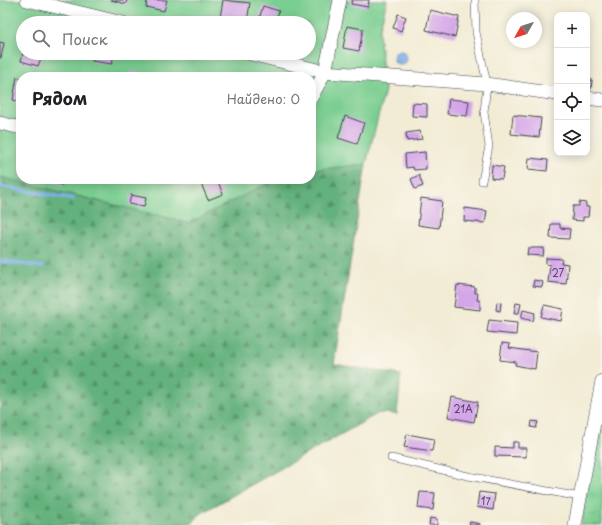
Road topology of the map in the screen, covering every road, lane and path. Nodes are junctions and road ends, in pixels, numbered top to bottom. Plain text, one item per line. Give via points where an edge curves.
1 (27, 0) edge
2 (340, 0) edge
3 (475, 0) edge
4 (94, 16) edge
5 (276, 60) edge
6 (325, 72) junction
7 (487, 84) junction
8 (316, 91) edge
9 (554, 94) edge
10 (590, 98) edge
11 (602, 100) edge
12 (0, 123) edge
13 (16, 127) edge
14 (482, 181) dead end
15 (602, 381) edge
16 (391, 458) dead end
17 (580, 497) junction
18 (575, 525) edge

1 - 4 street
2 - 6 street
3 - 7 lane via 476,32
5 - 6 street
6 - 7 street
6 - 8 street
7 - 9 street
7 - 14 lane via 484,112 489,146
10 - 11 street
12 - 13 street
15 - 17 street
16 - 17 lane via 468,476
17 - 18 street

